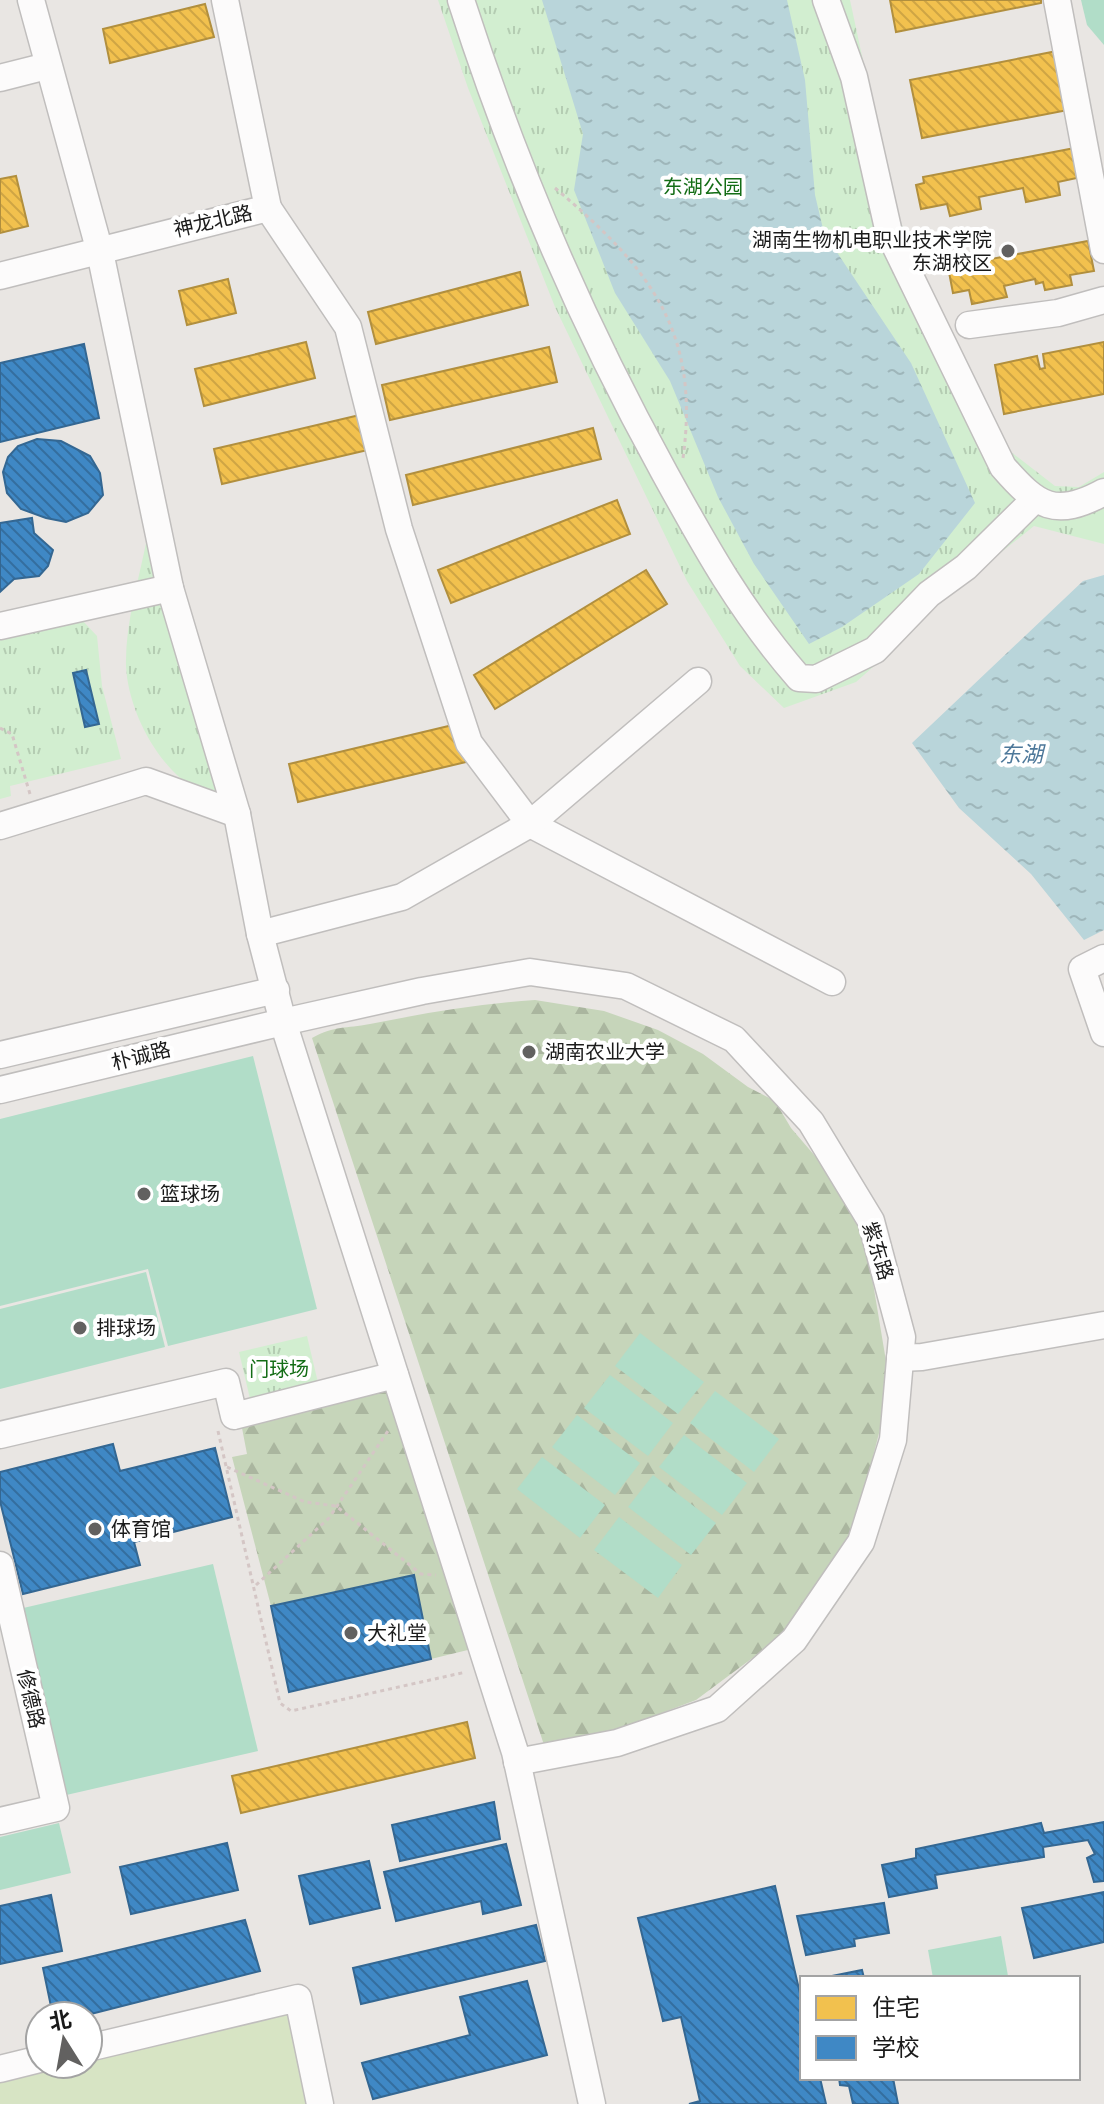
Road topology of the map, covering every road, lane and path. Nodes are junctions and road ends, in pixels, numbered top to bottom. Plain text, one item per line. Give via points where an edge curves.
1 (31, 0) edge
2 (225, 0) edge
3 (461, 0) edge
4 (826, 0) edge
5 (1057, 0) edge
6 (47, 66) junction
7 (0, 78) edge
8 (1096, 162) edge
9 (562, 194) dead end
10 (268, 208) junction
11 (1104, 250) edge
12 (100, 252) junction
13 (0, 276) edge
14 (1104, 300) edge
15 (969, 325) dead end
16 (684, 456) dead end
17 (1035, 499) junction
18 (1100, 500) edge
19 (170, 588) junction
20 (0, 626) edge
21 (698, 681) dead end
22 (0, 728) edge
23 (237, 814) junction
24 (37, 816) junction
25 (530, 824) junction
26 (0, 826) edge
27 (260, 934) junction
28 (1104, 958) edge
29 (832, 982) dead end
30 (276, 990) junction
31 (283, 1022) junction
32 (78, 1028) junction
33 (1104, 1033) edge
34 (0, 1055) edge
35 (89, 1069) junction
36 (0, 1090) edge
37 (1104, 1325) edge
38 (900, 1358) junction
39 (395, 1375) junction
40 (407, 1413) junction
41 (217, 1428) dead end
42 (0, 1435) edge
43 (227, 1467) junction
44 (336, 1506) junction
45 (458, 1577) junction
46 (3, 1578) edge
47 (256, 1585) junction
48 (487, 1667) junction
49 (517, 1762) junction
50 (0, 1821) edge
51 (104, 2044) edge
52 (24, 2063) edge
53 (0, 2069) edge
54 (320, 2104) edge
55 (592, 2104) edge

1 - 6 street
2 - 10 street, 神龙北路
3 - 17 street via 486,76 610,372 715,566 755,628 799,678 816,679 875,650
4 - 17 street via 854,77 889,233 1003,467
5 - 8 street
6 - 7 street
6 - 12 street
8 - 11 street
9 - 16 path via 630,257 665,311 686,401
10 - 12 street, 神龙北路
10 - 25 street via 348,327 399,529 469,743
12 - 13 street, 神龙北路
12 - 19 street
14 - 15 street via 1058,313
17 - 18 street via 1053,508
19 - 20 street
19 - 23 street
21 - 25 street
22 - 24 path via 12,734
23 - 24 street via 146,781
23 - 27 street
24 - 26 street
25 - 27 street via 402,897
25 - 29 street
27 - 30 street
28 - 33 street via 1082,969
30 - 31 street
30 - 32 street
31 - 35 street, 朴诚路
31 - 38 street, 紫东路 via 530,972 626,986 734,1039 811,1122 871,1221 902,1337
31 - 39 street
32 - 34 street
32 - 35 street
35 - 36 street, 朴诚路
37 - 38 street
38 - 49 street, 紫东路 via 893,1440 861,1542 794,1640 717,1709 617,1743
39 - 40 street
39 - 42 street via 234,1416 226,1382
40 - 44 path via 394,1421
40 - 45 street
41 - 43 path
43 - 44 path via 305,1502
43 - 47 path
44 - 45 path via 421,1574
44 - 47 path
45 - 48 street
46 - 50 street, 修德路 via 56,1808
47 - 48 path via 280,1703 291,1711
48 - 49 street
49 - 55 street
51 - 54 street via 298,1998
52 - 53 street

